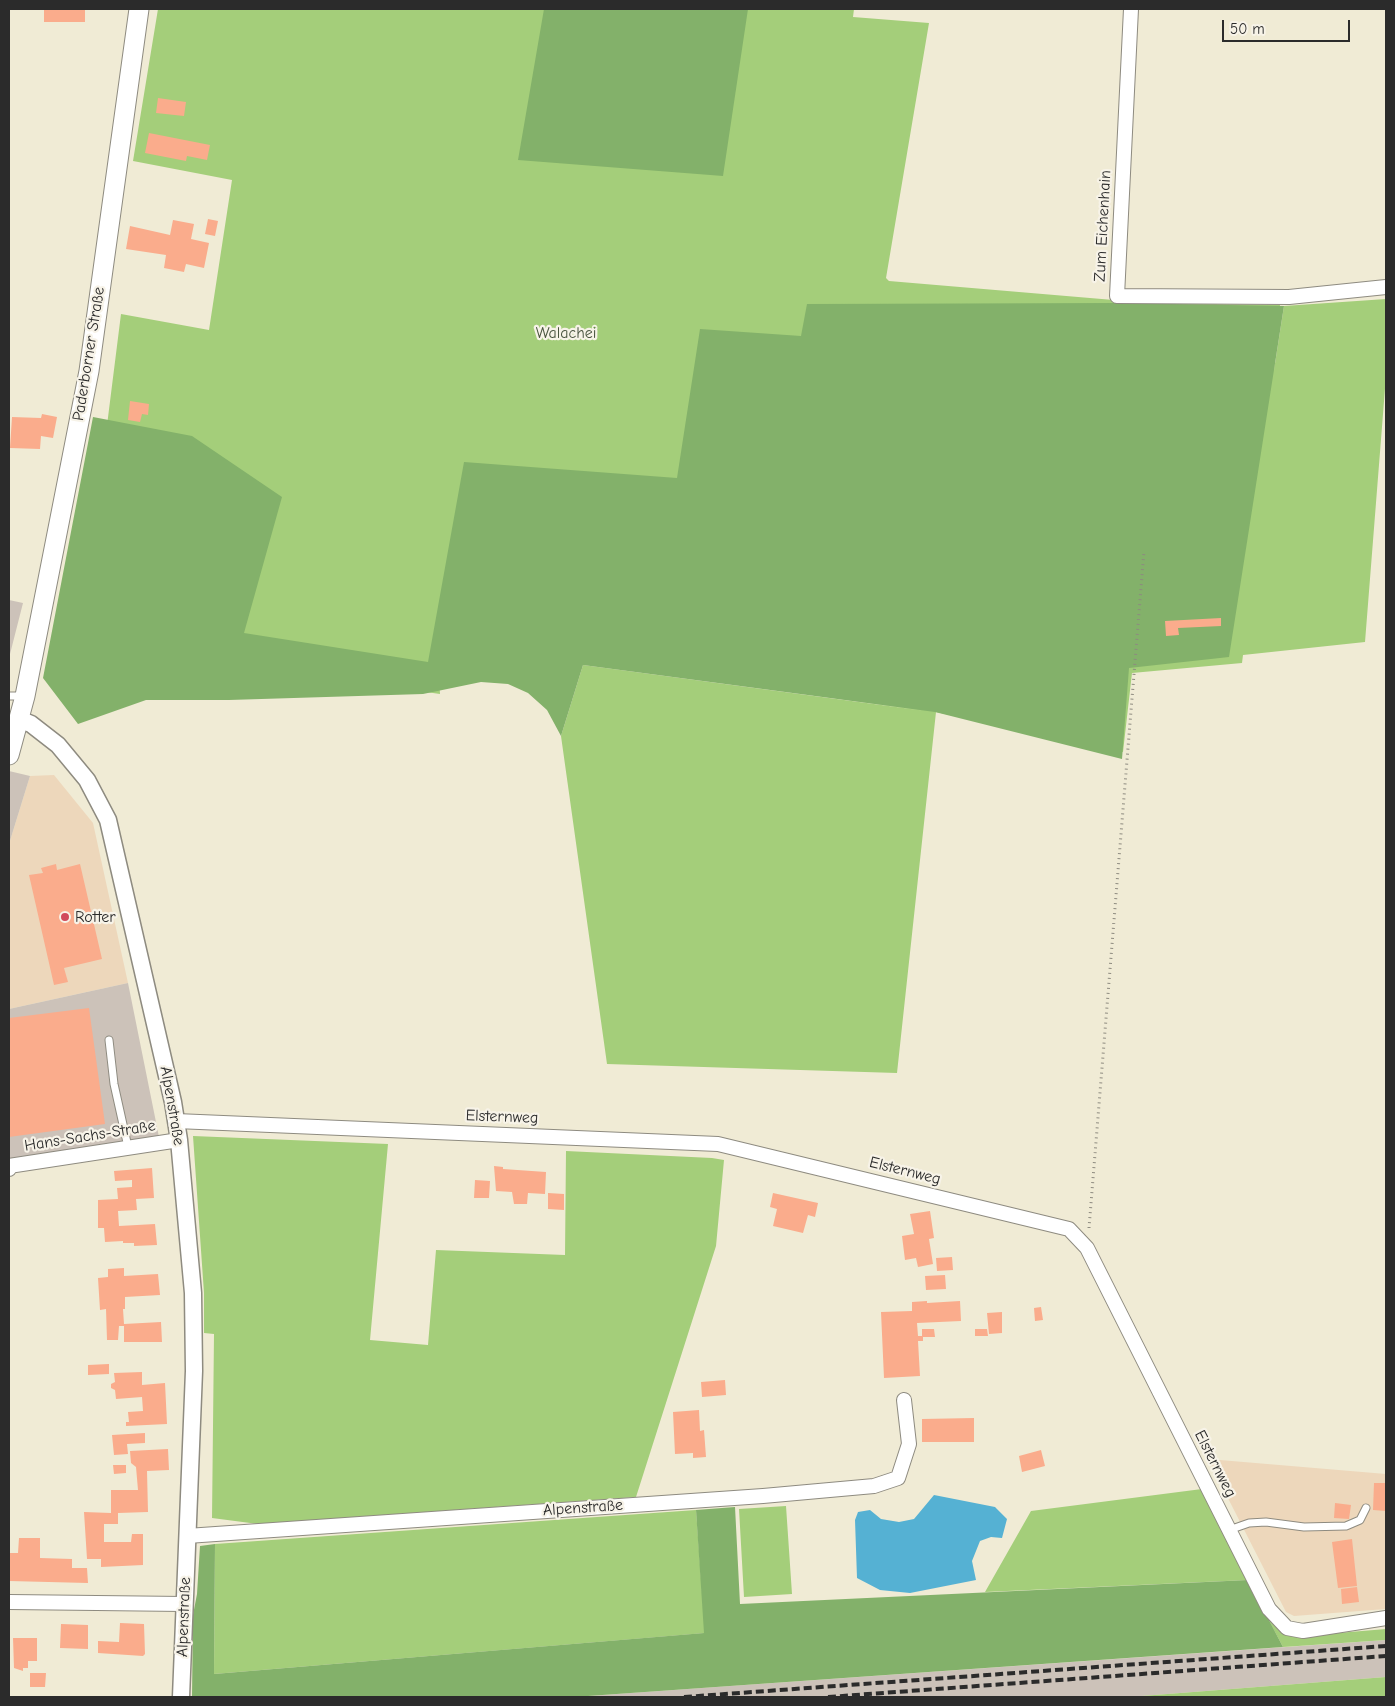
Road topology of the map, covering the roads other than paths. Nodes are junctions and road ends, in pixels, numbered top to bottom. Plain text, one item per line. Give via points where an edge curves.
1 (139, 9) edge
2 (1131, 9) edge
3 (1386, 287) edge
4 (17, 696) edge
5 (19, 719) junction
6 (9, 755) edge
7 (109, 1040) dead end
8 (176, 1121) junction
9 (179, 1140) junction
10 (128, 1147) junction
11 (9, 1167) edge
12 (904, 1400) dead end
13 (1366, 1508) dead end
14 (1229, 1530) junction
15 (187, 1536) junction
16 (9, 1602) edge
17 (184, 1604) junction
18 (1386, 1618) edge
19 (181, 1697) edge

1 - 4 main road, Paderborner Straße via 89,371
2 - 3 street, Zum Eichenhain via 1117,296 1289,297
4 - 5 main road, Paderborner Straße
5 - 6 main road, Paderborner Straße
5 - 8 street, Alpenstraße via 58,745 87,780 108,820
7 - 10 lane via 114,1084
8 - 9 street, Alpenstraße
8 - 14 street, Elsternweg via 718,1144 1069,1229 1087,1248
9 - 10 street, Hans-Sachs-Straße
9 - 15 street, Alpenstraße via 193,1293 194,1371
10 - 11 street, Hans-Sachs-Straße
12 - 15 street, Alpenstraße via 909,1444 898,1478 874,1486
13 - 14 lane via 1360,1520 1346,1526 1304,1527 1266,1522 1248,1523
14 - 18 street, Elsternweg via 1269,1609 1287,1628 1302,1631
15 - 17 street, Alpenstraße
16 - 17 street
17 - 19 street, Alpenstraße

